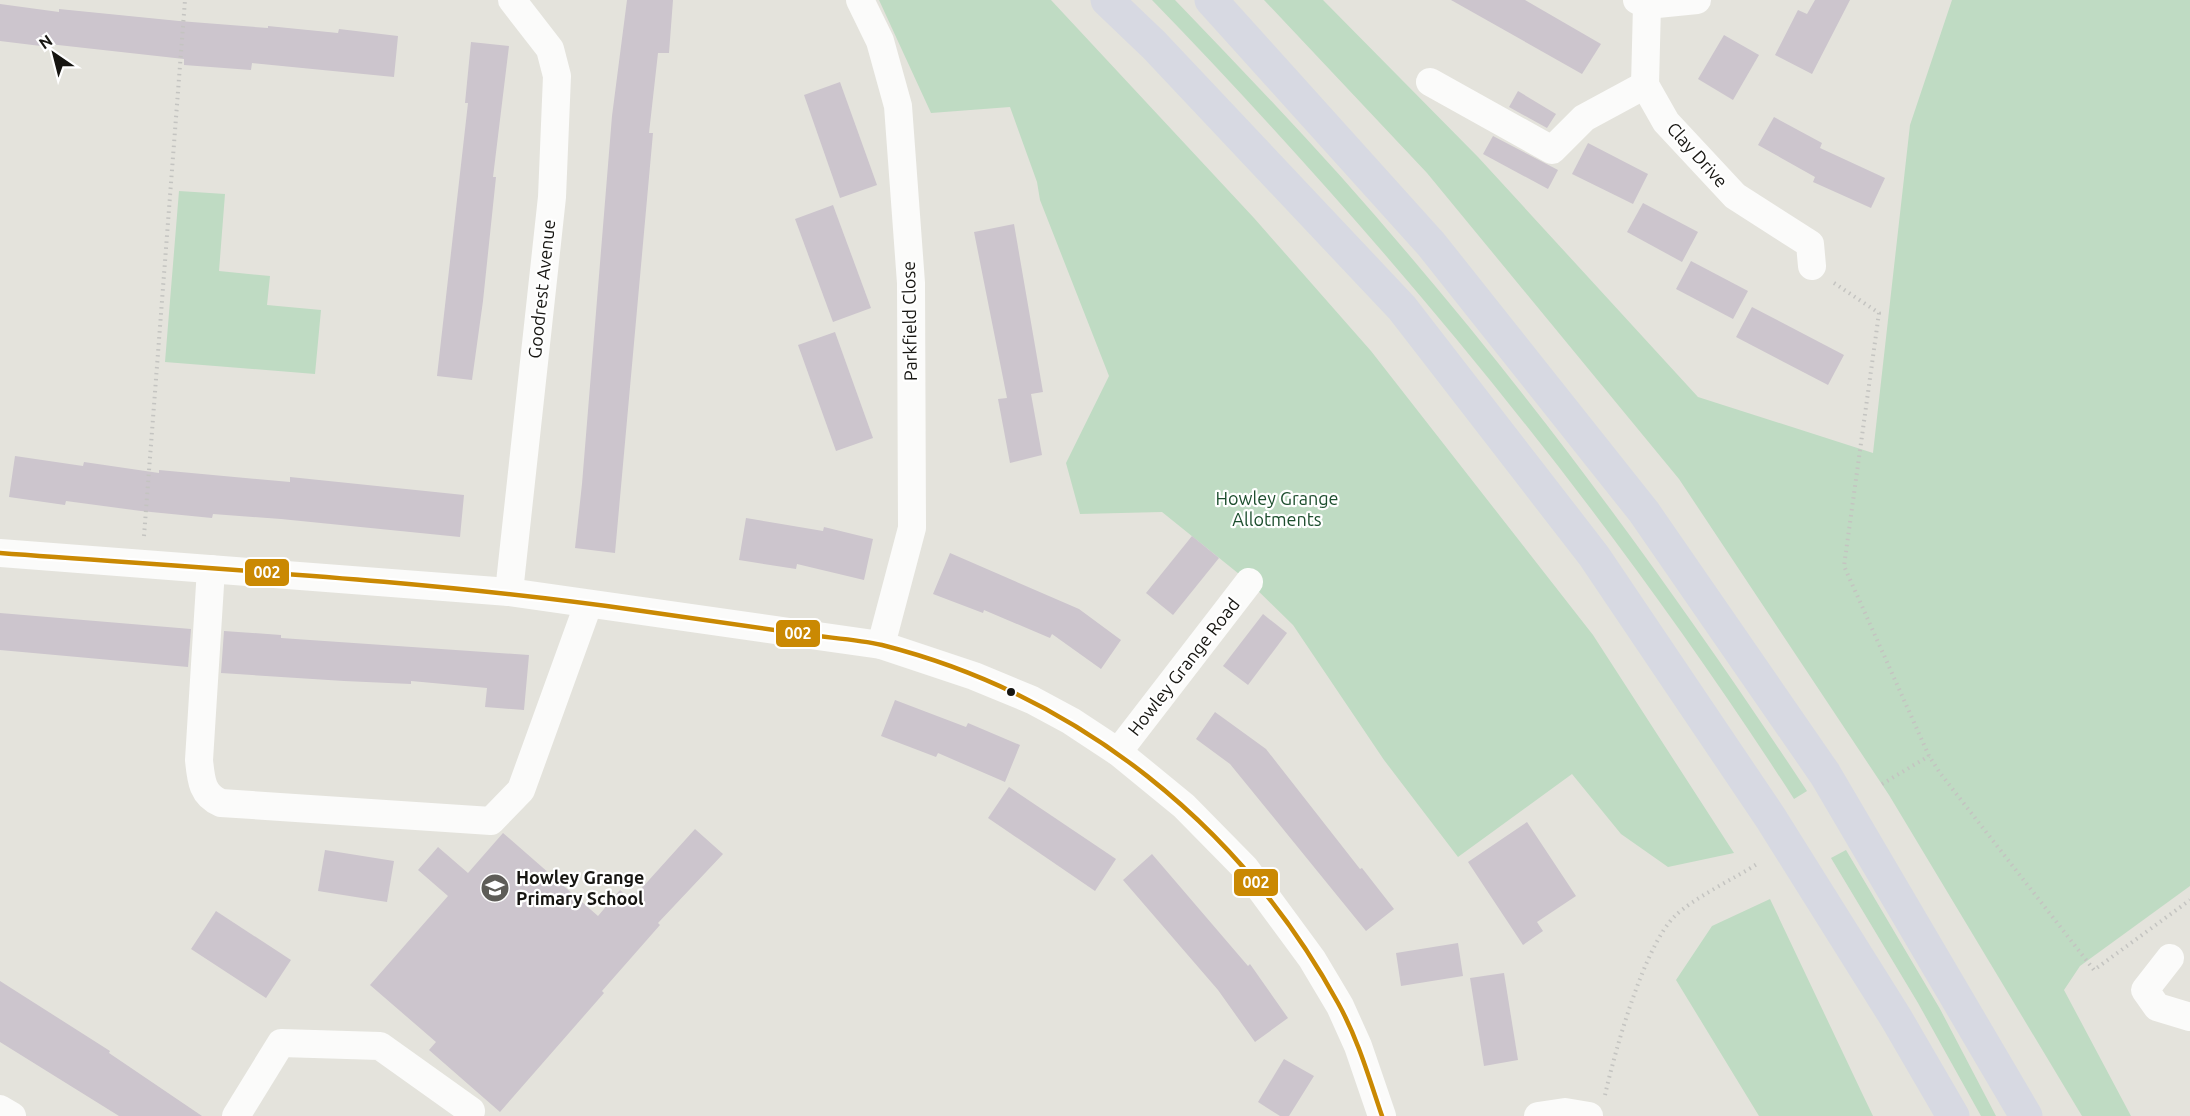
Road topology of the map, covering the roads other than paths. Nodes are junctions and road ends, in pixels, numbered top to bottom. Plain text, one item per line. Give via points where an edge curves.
1 (512, 0) edge
2 (860, 0) edge
3 (1107, 0) edge
4 (1211, 0) edge
5 (1697, 0) edge
6 (1642, 3) edge
7 (1430, 82) dead end
8 (1645, 85) junction
9 (1812, 266) road end
10 (0, 553) edge
11 (211, 569) junction
12 (1249, 582) dead end
13 (509, 592) junction
14 (588, 605) junction
15 (881, 645) junction
16 (1118, 752) junction
17 (2170, 958) dead end
18 (2190, 1017) edge
19 (1896, 1018) junction
20 (0, 1109) edge
21 (471, 1111) dead end
22 (1596, 1111) edge
23 (12, 1116) edge
24 (236, 1116) edge
25 (1382, 1116) edge
26 (1538, 1116) edge
27 (1935, 1116) edge
28 (1953, 1116) edge
29 (2026, 1116) edge

1 - 13 street, Goodrest Avenue via 550,49 557,76 552,197
2 - 15 street, Parkfield Close via 880,41 898,106 911,283 912,528
3 - 19 highway via 1162,53 1402,308 1594,556 1770,817
4 - 29 highway via 1431,244 1644,512 1825,774
5 - 6 street
6 - 8 street
7 - 8 street via 1552,150 1584,118
8 - 9 street, Clay Drive via 1666,122 1735,196 1810,244
10 - 11 street, Howley Grange Road
11 - 13 street, Howley Grange Road
11 - 14 street via 199,760 201,783 210,798 222,802 491,821 521,790
12 - 16 street, Howley Grange Road
13 - 14 street, Howley Grange Road
14 - 15 street, Howley Grange Road
15 - 16 street, Howley Grange Road via 1032,700
16 - 25 street, Howley Grange Road via 1184,806 1245,868 1312,958 1358,1046
17 - 18 street via 2145,990 2157,1007
19 - 27 highway
19 - 28 highway
20 - 23 street
21 - 24 street via 380,1046 281,1044
22 - 26 street

